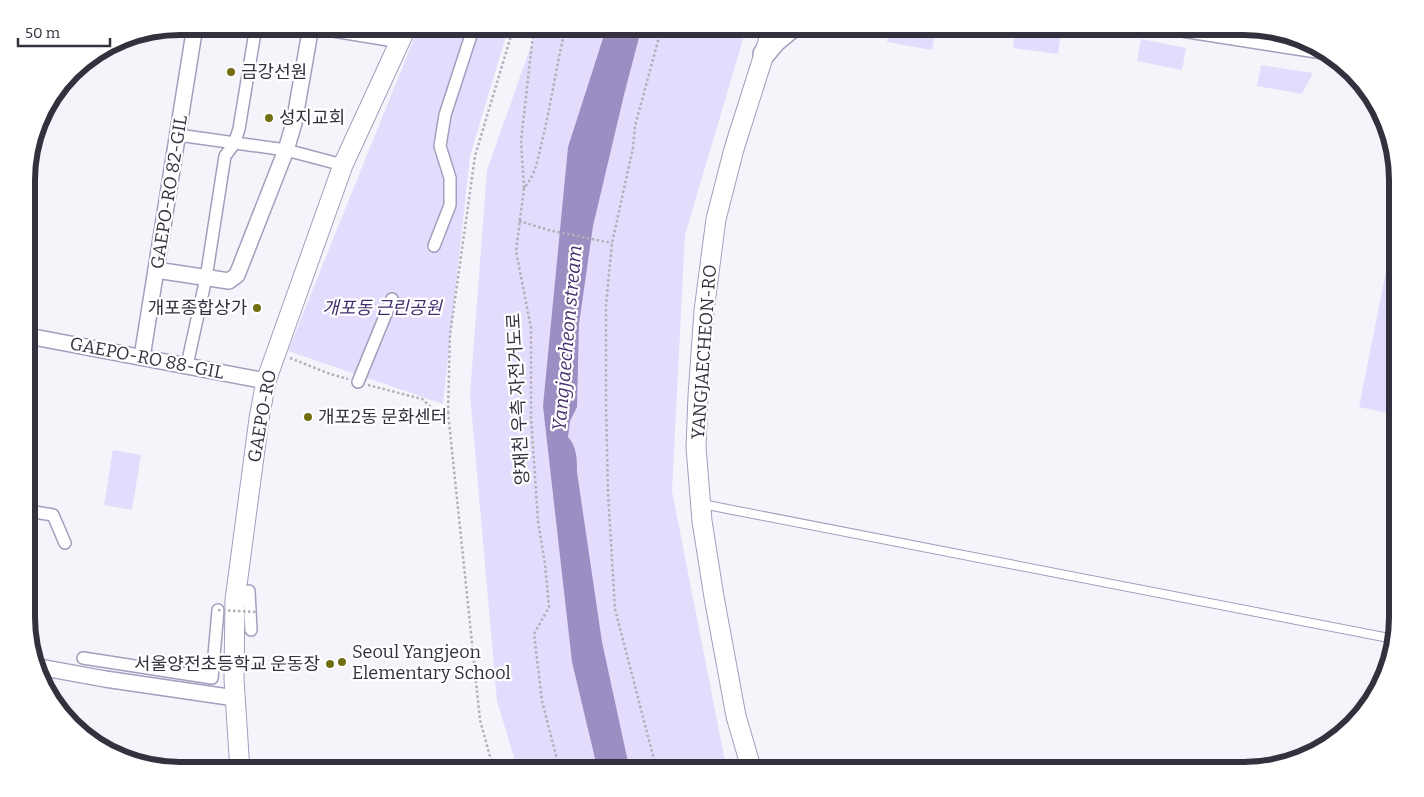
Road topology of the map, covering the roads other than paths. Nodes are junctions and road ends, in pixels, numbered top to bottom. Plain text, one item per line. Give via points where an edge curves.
1 (194, 35) edge
2 (255, 35) edge
3 (309, 35) edge
4 (403, 35) edge
5 (471, 35) edge
6 (770, 35) edge
7 (782, 35) edge
8 (1239, 35) edge
9 (1290, 43) edge
10 (764, 54) junction
11 (178, 135) junction
12 (234, 144) junction
13 (286, 150) junction
14 (343, 165) junction
15 (434, 246) dead end
16 (156, 270) junction
17 (206, 278) junction
18 (392, 299) dead end
19 (35, 337) edge
20 (142, 357) junction
21 (187, 365) junction
22 (266, 381) junction
23 (358, 382) road end
24 (700, 503) junction
25 (35, 513) edge
26 (65, 543) dead end
27 (250, 591) dead end
28 (218, 610) road end
29 (251, 630) dead end
30 (1388, 638) edge
31 (83, 658) dead end
32 (44, 667) edge
33 (235, 698) junction
34 (239, 762) edge
35 (749, 762) edge

1 - 11 street, GAEPO-RO 82-GIL
2 - 12 street
3 - 13 street
4 - 14 street, GAEPO-RO
5 - 15 street via 445,115 440,146 450,178 450,205
6 - 10 street, YANGJAECHEON-RO
7 - 10 main road
8 - 9 main road
10 - 24 street, YANGJAECHEON-RO via 716,219 704,311 698,396 696,447
11 - 12 street
11 - 16 street, GAEPO-RO 82-GIL
12 - 13 street
12 - 17 street via 225,156
13 - 14 street
13 - 17 street via 237,276 229,280
14 - 22 street, GAEPO-RO
16 - 17 street
16 - 20 street, GAEPO-RO 82-GIL
17 - 21 street
18 - 23 street
19 - 20 street, GAEPO-RO 88-GIL
20 - 21 street, GAEPO-RO 88-GIL
21 - 22 street, GAEPO-RO 88-GIL
22 - 33 street, GAEPO-RO via 235,600
24 - 30 lane
24 - 35 street, YANGJAECHEON-RO via 736,716
25 - 26 street via 53,515
27 - 29 street
28 - 31 street via 212,678
32 - 33 street
33 - 34 street, GAEPO-RO

